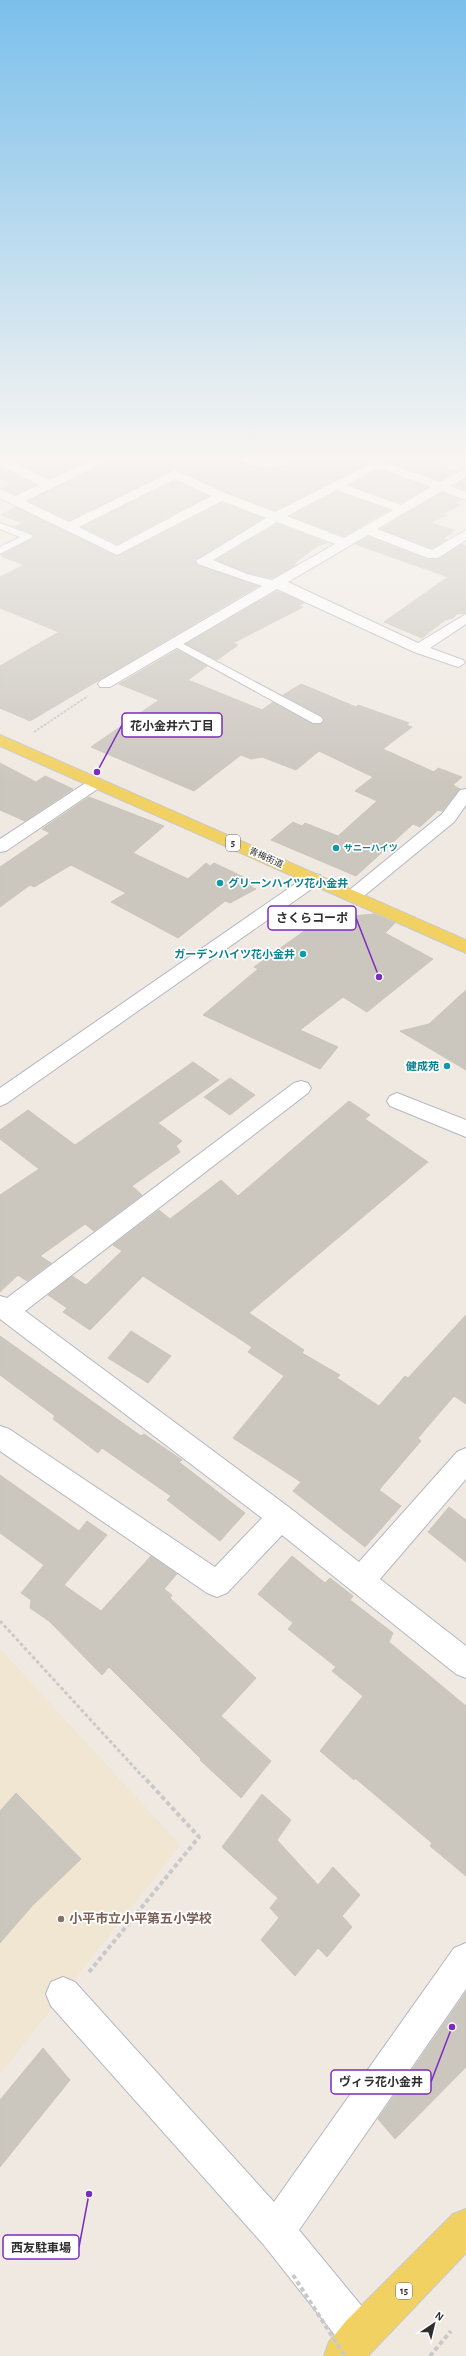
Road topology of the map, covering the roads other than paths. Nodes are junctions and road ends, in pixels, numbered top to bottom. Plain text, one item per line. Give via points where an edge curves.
1 (216, 565) edge
2 (307, 565) edge
3 (273, 585) junction
4 (466, 618) edge
5 (174, 642) junction
6 (419, 649) junction
7 (458, 663) dead end
8 (105, 684) road end
9 (317, 720) dead end
10 (7, 743) edge
11 (96, 783) junction
12 (466, 794) edge
13 (0, 847) edge
14 (314, 879) junction
15 (353, 896) junction
16 (466, 947) edge
17 (301, 1088) dead end
18 (0, 1098) edge
19 (398, 1100) dead end
20 (466, 1129) edge
21 (4, 1309) edge
22 (0, 1437) edge
23 (466, 1460) edge
24 (281, 1518) junction
25 (361, 1580) junction
26 (466, 1664) edge
27 (466, 1960) edge
28 (74, 1985) road end
29 (466, 2227) edge
30 (276, 2231) junction
31 (350, 2349) edge

1 - 3 street
2 - 3 street
3 - 5 street
3 - 6 street via 284,585
4 - 6 street
5 - 8 street
5 - 9 lane
6 - 7 street
10 - 11 main road, 青梅街道 / 5
11 - 13 street
11 - 14 main road, 青梅街道 / 5
12 - 15 street via 448,818
14 - 15 main road, 青梅街道 / 5
14 - 18 street
15 - 16 main road, 青梅街道 / 5
17 - 21 street
19 - 20 street
21 - 24 street
22 - 24 street via 218,1584
23 - 25 street
24 - 25 street
25 - 26 street
27 - 30 street
28 - 30 street
29 - 31 main road, 15
30 - 31 street

